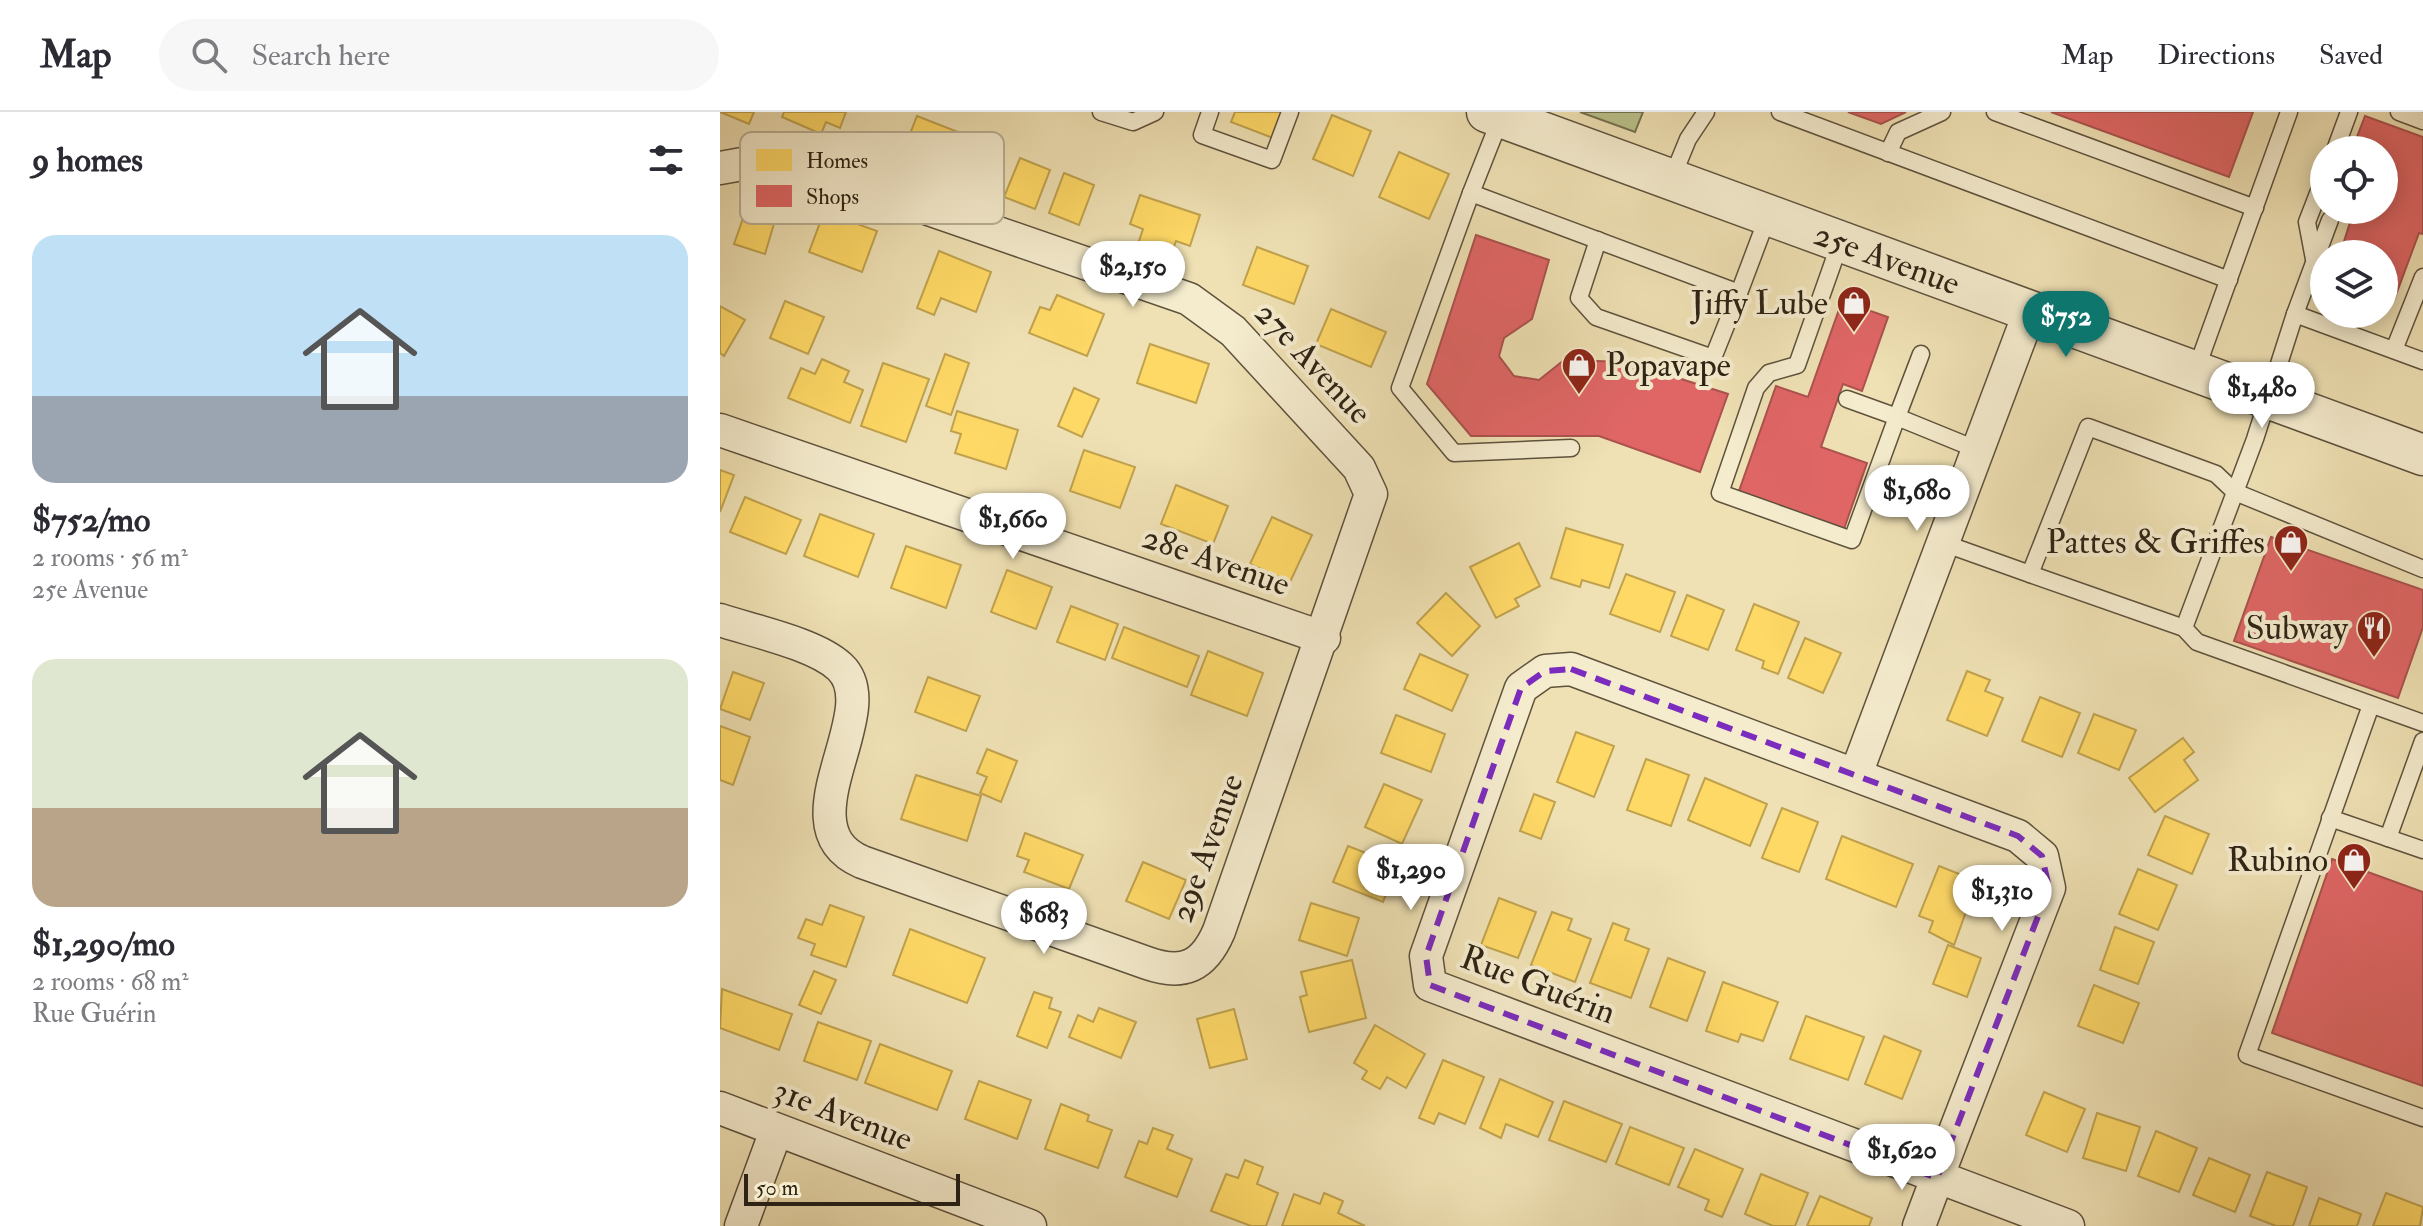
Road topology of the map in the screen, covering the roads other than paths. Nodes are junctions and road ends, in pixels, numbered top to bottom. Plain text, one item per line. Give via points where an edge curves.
1 (1101, 112) edge
2 (1155, 112) edge
3 (1210, 112) edge
4 (1290, 112) edge
5 (1706, 112) edge
6 (1780, 112) edge
7 (1942, 112) edge
8 (1995, 112) edge
9 (2289, 112) edge
10 (2349, 112) edge
11 (2399, 112) edge
12 (1507, 116) edge
13 (2423, 121) edge
14 (2340, 136) edge
15 (1888, 153) junction
16 (740, 165) edge
17 (720, 168) edge
18 (1671, 181) junction
19 (1471, 193) junction
20 (2255, 208) junction
21 (2310, 214) edge
22 (1768, 216) junction
23 (974, 224) edge
24 (1598, 240) junction
25 (2310, 240) edge
26 (1840, 243) junction
27 (2310, 272) edge
28 (2423, 277) edge
29 (2229, 280) junction
30 (1739, 293) junction
31 (2030, 311) junction
32 (2295, 314) junction
33 (2394, 350) junction
34 (1921, 354) dead end
35 (2423, 361) edge
36 (2195, 372) junction
37 (2267, 398) junction
38 (1847, 399) dead end
39 (1897, 417) junction
40 (720, 430) edge
41 (1571, 448) dead end
42 (1978, 450) junction
43 (2423, 455) edge
44 (2235, 492) junction
45 (1943, 543) junction
46 (2423, 569) edge
47 (2030, 574) junction
48 (720, 620) edge
49 (2184, 628) junction
50 (1324, 638) junction
51 (2371, 705) junction
52 (2423, 723) edge
53 (2423, 741) edge
54 (1856, 774) junction
55 (2330, 818) junction
56 (2388, 838) junction
57 (2423, 850) edge
58 (720, 1108) edge
59 (2423, 1118) edge
60 (776, 1131) junction
61 (1937, 1178) junction
62 (741, 1226) edge
63 (1030, 1226) edge
64 (1919, 1226) edge
65 (2068, 1226) edge

1 - 2 lane via 1133,122
3 - 4 lane via 1202,135 1272,160
5 - 18 lane
6 - 15 lane
7 - 15 lane via 1898,132
8 - 20 lane
9 - 20 lane
10 - 14 lane
11 - 13 lane
12 - 18 street, 25e Avenue
12 - 19 lane
15 - 29 lane
16 - 17 street, 27e Avenue
18 - 22 street, 25e Avenue
19 - 24 lane
19 - 41 lane via 1400,388 1454,453
20 - 29 lane
21 - 25 lane
22 - 26 street, 25e Avenue
22 - 30 lane
23 - 50 street, 27e Avenue via 1189,299 1211,312 1344,451 1370,485 1370,504
24 - 30 lane
24 - 30 lane via 1579,298 1596,317 1713,358
26 - 31 street, 25e Avenue
26 - 39 lane via 1797,365 1769,373 1756,388 1720,493 1852,540
27 - 32 lane
28 - 33 lane
29 - 36 lane
31 - 36 street, 25e Avenue
31 - 42 street
32 - 33 lane
32 - 37 lane
33 - 35 lane
34 - 39 lane
36 - 37 street, 25e Avenue
37 - 43 street, 25e Avenue
37 - 44 lane
38 - 39 lane
39 - 42 lane
40 - 50 street, 28e Avenue
42 - 45 street
44 - 46 lane
44 - 47 lane via 2216,474 2088,427
44 - 49 lane
45 - 47 lane
45 - 54 street
47 - 49 lane
48 - 50 street, 29e Avenue via 822,656 849,679 851,706 830,822 842,851 1147,963 1182,970 1201,961 1219,931
49 - 51 lane via 2197,642
51 - 52 lane
51 - 55 lane
53 - 56 lane
54 - 61 street via 2018,836 2042,856 2045,867 2049,888
54 - 61 street, Rue Guérin via 1571,669 1545,671 1521,688 1426,956 1430,985
55 - 56 lane
55 - 59 lane via 2247,1055
56 - 57 lane
58 - 60 street, 31e Avenue
60 - 62 street
60 - 63 street, 31e Avenue
61 - 64 street
61 - 65 street, Rue Guérin

